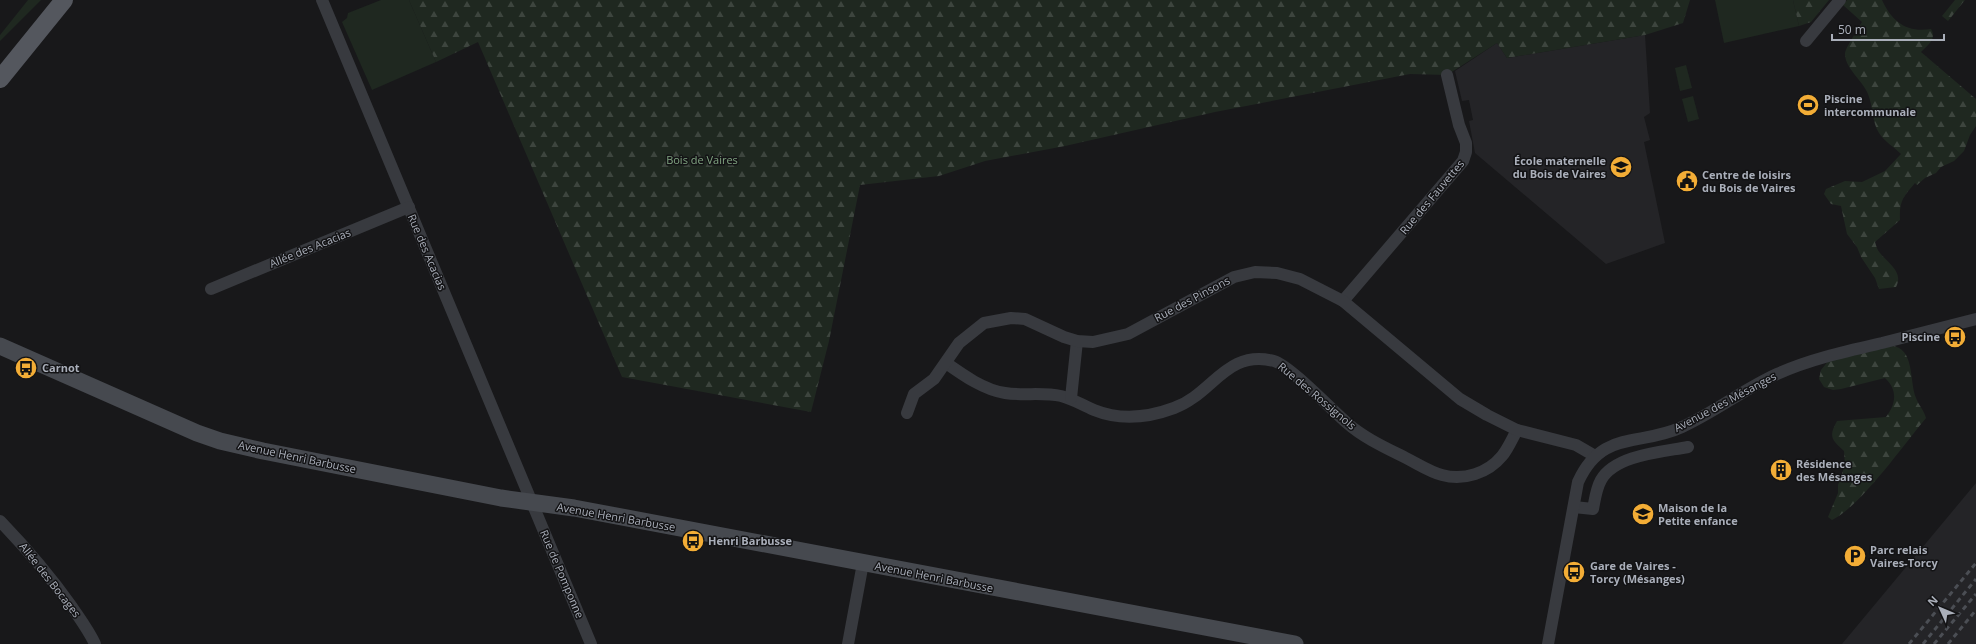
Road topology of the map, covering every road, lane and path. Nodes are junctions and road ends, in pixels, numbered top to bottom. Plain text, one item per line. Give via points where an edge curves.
1 (64, 0) edge
2 (322, 0) edge
3 (1840, 0) edge
4 (1806, 41) dead end
5 (1447, 75) dead end
6 (0, 79) edge
7 (408, 207) junction
8 (211, 289) dead end
9 (1343, 301) junction
10 (1976, 319) edge
11 (1077, 341) junction
12 (0, 346) edge
13 (946, 363) junction
14 (1071, 398) junction
15 (907, 413) dead end
16 (1517, 430) junction
17 (1688, 447) dead end
18 (1595, 456) junction
19 (533, 503) junction
20 (1574, 507) junction
21 (0, 521) edge
22 (863, 563) junction
23 (94, 644) edge
24 (591, 644) edge
25 (848, 644) edge
26 (1295, 644) edge
27 (1548, 644) edge

1 - 6 main road
2 - 7 street, Rue des Acacias
3 - 4 street
5 - 9 street, Rue des Fauvettes via 1466,143 1464,161
7 - 8 street, Allée des Acacias
7 - 19 street, Rue des Acacias
9 - 11 street, Rue des Pinsons via 1300,279 1277,273 1255,272 1234,277 1217,285 1128,334 1093,342
9 - 16 street, Rue des Pinsons via 1460,399 1487,416
10 - 18 street, Avenue des Mésanges via 1842,352 1797,367 1755,385 1681,428 1617,443
11 - 13 street, Rue des Pinsons via 1025,319 999,319 984,323 971,332 959,343
11 - 14 street
12 - 19 main road, Avenue Henri Barbusse via 158,417 220,441
13 - 14 street, Rue des Rossignols via 978,383 1004,393 1052,394
13 - 15 street, Rue des Pinsons via 934,379 914,394
14 - 16 street, Rue des Rossignols via 1110,415 1126,418 1153,415 1190,401 1222,372 1235,364 1261,358 1277,362 1296,376 1348,424 1374,442 1440,474 1455,478 1466,477 1492,466 1503,456
16 - 18 street, Rue des Pinsons via 1576,445
17 - 20 street, Avenue des Mésanges via 1619,463 1602,479 1593,509
18 - 20 street, Avenue des Mésanges via 1587,464 1578,482
19 - 22 main road, Avenue Henri Barbusse via 574,508
19 - 24 street, Rue de Pomponne
20 - 27 street, Avenue des Mésanges
21 - 23 street, Allée des Bocages via 55,583
22 - 25 street
22 - 26 main road, Avenue Henri Barbusse

